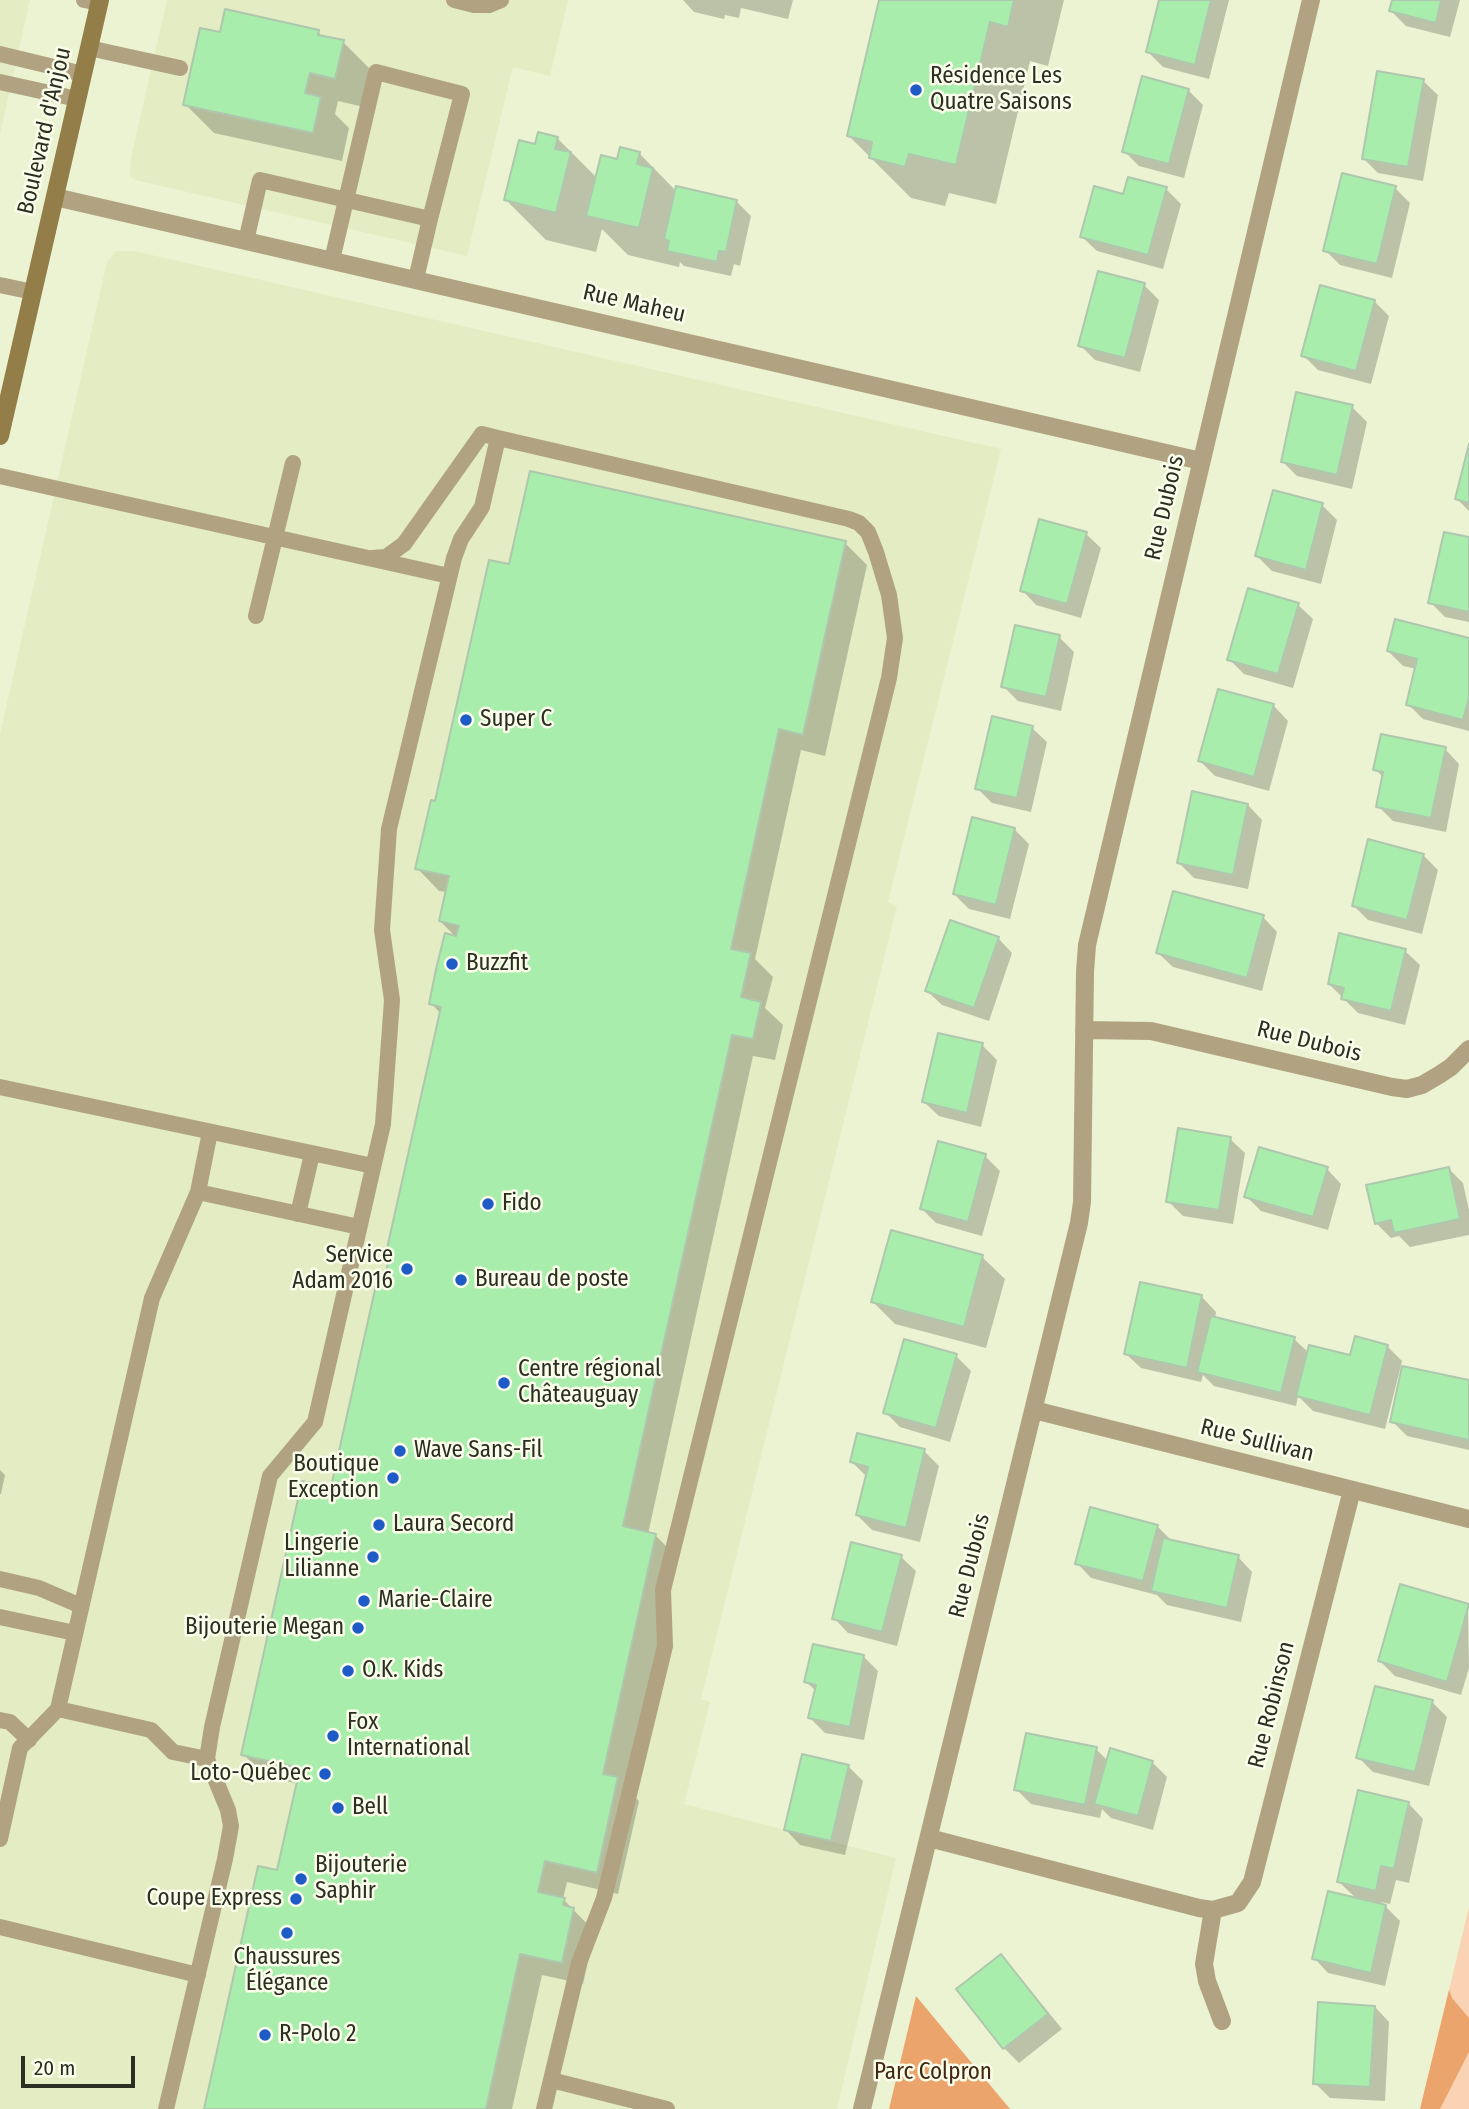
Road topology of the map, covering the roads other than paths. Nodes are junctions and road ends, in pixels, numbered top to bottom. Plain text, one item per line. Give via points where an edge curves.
1 (454, 0) edge
2 (502, 0) edge
3 (1311, 0) edge
4 (94, 1) edge
5 (89, 48) junction
6 (0, 54) edge
7 (180, 68) dead end
8 (83, 74) junction
9 (0, 82) edge
10 (77, 99) junction
11 (55, 197) junction
12 (345, 200) junction
13 (430, 219) junction
14 (246, 241) junction
15 (332, 260) junction
16 (416, 279) junction
17 (0, 285) edge
18 (33, 292) junction
19 (1, 426) edge
20 (490, 436) junction
21 (1201, 461) junction
22 (293, 463) dead end
23 (0, 476) edge
24 (275, 536) junction
25 (372, 558) junction
26 (449, 576) junction
27 (256, 617) dead end
28 (1084, 1030) junction
29 (1469, 1049) edge
30 (0, 1087) edge
31 (210, 1132) junction
32 (312, 1154) junction
33 (373, 1166) junction
34 (198, 1192) junction
35 (298, 1214) junction
36 (359, 1227) junction
37 (1034, 1410) junction
38 (1352, 1490) junction
39 (1469, 1519) edge
40 (0, 1580) edge
41 (81, 1606) junction
42 (0, 1617) edge
43 (75, 1633) junction
44 (58, 1709) junction
45 (0, 1720) edge
46 (29, 1740) junction
47 (207, 1759) junction
48 (929, 1838) junction
49 (0, 1839) edge
50 (1213, 1910) junction
51 (0, 1927) edge
52 (198, 1975) junction
53 (1222, 2021) dead end
54 (551, 2080) junction
55 (166, 2109) edge
56 (544, 2109) edge
57 (667, 2109) edge
58 (862, 2109) edge

1 - 2 lane via 489,5
3 - 21 street, Rue Dubois
4 - 5 street, Boulevard d'Anjou
5 - 7 lane
5 - 8 street, Boulevard d'Anjou
6 - 8 lane
8 - 10 street, Boulevard d'Anjou
9 - 10 lane
10 - 11 street, Boulevard d'Anjou
11 - 14 street, Rue Maheu
11 - 18 street, Boulevard d'Anjou
12 - 13 lane
12 - 13 lane via 376,72 462,94
12 - 14 lane via 260,180
12 - 15 lane
13 - 16 lane
14 - 15 street, Rue Maheu
15 - 16 street, Rue Maheu
16 - 21 street, Rue Maheu
17 - 18 lane
18 - 19 street, Boulevard d'Anjou
20 - 25 lane via 404,544 386,557
20 - 26 lane via 482,507 461,539
20 - 54 lane via 859,523 876,552 895,638 889,678 663,1590 665,1646 604,1898 579,1963
21 - 28 street, Rue Dubois via 1087,945
22 - 24 lane
23 - 24 lane
24 - 25 lane
24 - 27 lane
25 - 26 lane
26 - 33 lane via 389,829 382,930 392,1000 383,1124
28 - 29 street, Rue Dubois via 1161,1033 1407,1088 1438,1075
28 - 37 street, Rue Dubois via 1079,1223
30 - 31 lane
31 - 32 lane
31 - 34 lane
32 - 33 lane
32 - 35 lane
33 - 36 lane
34 - 35 lane
34 - 41 lane via 152,1298
35 - 36 lane
36 - 47 lane via 315,1422 270,1476
37 - 38 street, Rue Sullivan
37 - 48 street, Rue Dubois
38 - 39 street, Rue Sullivan
38 - 50 street, Rue Robinson via 1252,1882 1238,1903
40 - 41 lane via 39,1588
41 - 43 lane
42 - 43 lane
43 - 44 lane
44 - 46 lane
44 - 47 lane via 151,1730 173,1752
45 - 46 lane via 10,1722
46 - 49 lane via 20,1748
47 - 52 lane via 230,1826
48 - 50 street
48 - 58 street, Rue Dubois
50 - 53 street via 1204,1964
51 - 52 lane
52 - 55 lane
54 - 56 lane
54 - 57 lane

